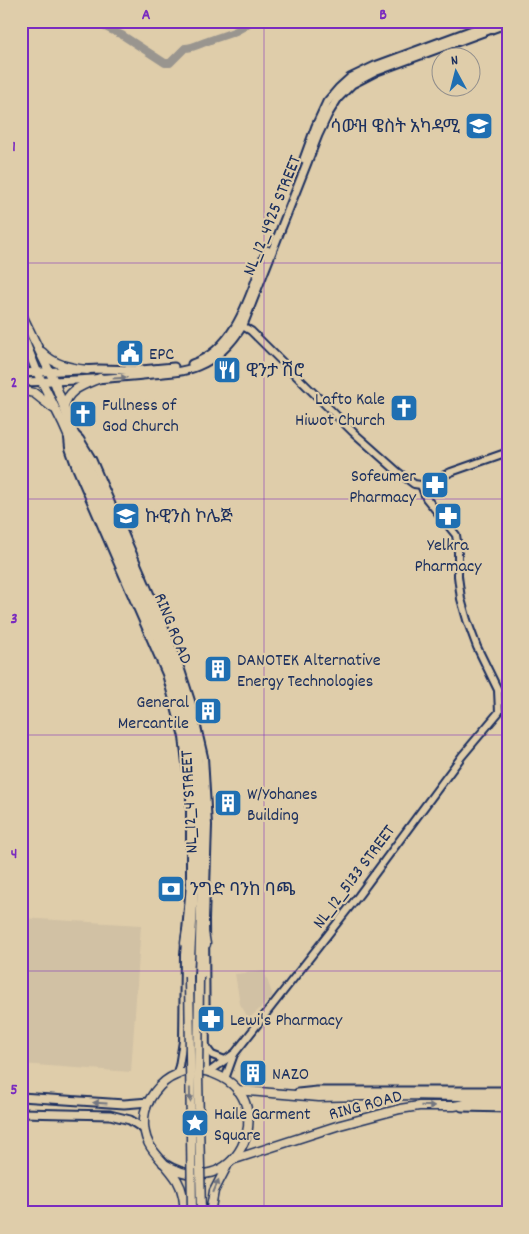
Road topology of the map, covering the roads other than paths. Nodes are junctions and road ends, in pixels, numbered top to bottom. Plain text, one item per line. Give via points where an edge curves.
1 (497, 21) edge
2 (508, 24) edge
3 (484, 29) junction
4 (21, 313) edge
5 (240, 324) junction
6 (21, 332) edge
7 (36, 344) junction
8 (27, 349) junction
9 (21, 361) edge
10 (87, 370) junction
11 (48, 371) junction
12 (37, 372) junction
13 (21, 373) edge
14 (100, 378) junction
15 (54, 381) junction
16 (21, 382) edge
17 (42, 382) junction
18 (21, 390) edge
19 (64, 408) junction
20 (57, 413) junction
21 (71, 435) junction
22 (508, 452) edge
23 (421, 485) junction
24 (196, 906) junction
25 (185, 943) junction
26 (206, 944) junction
27 (205, 1046) junction
28 (235, 1053) junction
29 (225, 1060) junction
30 (207, 1072) junction
31 (176, 1075) junction
32 (225, 1079) junction
33 (237, 1090) junction
34 (508, 1091) edge
35 (291, 1094) junction
36 (21, 1097) edge
37 (508, 1097) edge
38 (149, 1102) junction
39 (508, 1103) edge
40 (454, 1106) junction
41 (508, 1108) edge
42 (21, 1113) edge
43 (144, 1129) junction
44 (232, 1161) junction
45 (163, 1163) junction
46 (186, 1213) edge
47 (192, 1213) edge
48 (201, 1213) edge
49 (210, 1213) edge

1 - 3 main road, NL_12_4925 STREET
2 - 3 main road, NL_12_4925 STREET
3 - 5 main road, NL_12_4925 STREET via 362,71 333,95 316,126
4 - 7 highway, RING ROAD
5 - 10 main road, NL_12_4925 STREET via 210,354 191,364 141,370
14 -> 5 main road, NL_12_4925 STREET via 132,377 196,367 223,351
5 - 23 street via 251,331 353,432 409,481
6 - 8 highway, RING ROAD
7 - 10 highway via 50,360
7 - 11 highway, RING ROAD
8 - 9 highway
8 - 12 highway, RING ROAD
10 - 11 main road, NL_12_4925 STREET
11 - 12 main road, NL_12_4925 STREET
11 - 15 highway, RING ROAD
12 - 13 main road, NL_12_4925 STREET
12 - 17 highway, RING ROAD
14 - 15 main road, NL_12_4925 STREET
14 - 19 highway via 71,393
15 - 17 main road, NL_12_4925 STREET
15 - 19 highway, RING ROAD
16 - 17 main road, NL_12_4925 STREET
17 - 20 highway, RING ROAD
18 - 20 highway via 34,393
19 - 21 highway, RING ROAD
20 - 21 highway, RING ROAD
21 - 24 highway, RING ROAD via 165,641 185,697 196,745 201,789 203,830
21 - 25 street via 69,448 75,465 166,674 183,737 191,826
21 - 26 street, NL_12_4 STREET via 80,439 92,459 166,631 191,701 204,757 206,786
22 - 23 street
23 - 28 street, NL_12_5133 STREET via 426,498 456,535 458,576 466,620 498,690 499,712
24 - 25 highway
24 - 26 highway
24 -> 47 highway, RING ROAD, bridge via 189,976
24 - 48 highway, RING ROAD, bridge
25 - 31 street via 183,1041
26 - 27 street, NL_12_4 STREET
27 - 29 street via 212,1055
27 - 30 street, NL_12_4 STREET
28 - 29 street
28 - 32 street
29 - 30 street
30 - 31 highway via 196,1070
30 - 32 highway
31 - 38 highway via 160,1086
32 - 33 highway
33 - 35 highway, RING ROAD
33 - 44 highway via 249,1118 241,1150
34 - 35 main road via 317,1091
35 - 37 highway, RING ROAD via 320,1097
38 -> 36 main road via 124,1104
38 - 43 highway
39 - 40 highway, RING ROAD
40 - 41 main road
44 -> 40 highway, RING ROAD via 400,1109
42 - 43 main road via 110,1115 130,1120
43 - 45 highway via 150,1147
44 - 45 highway via 208,1174 196,1175 179,1172
49 -> 44 highway via 216,1184
45 - 46 highway via 180,1186

